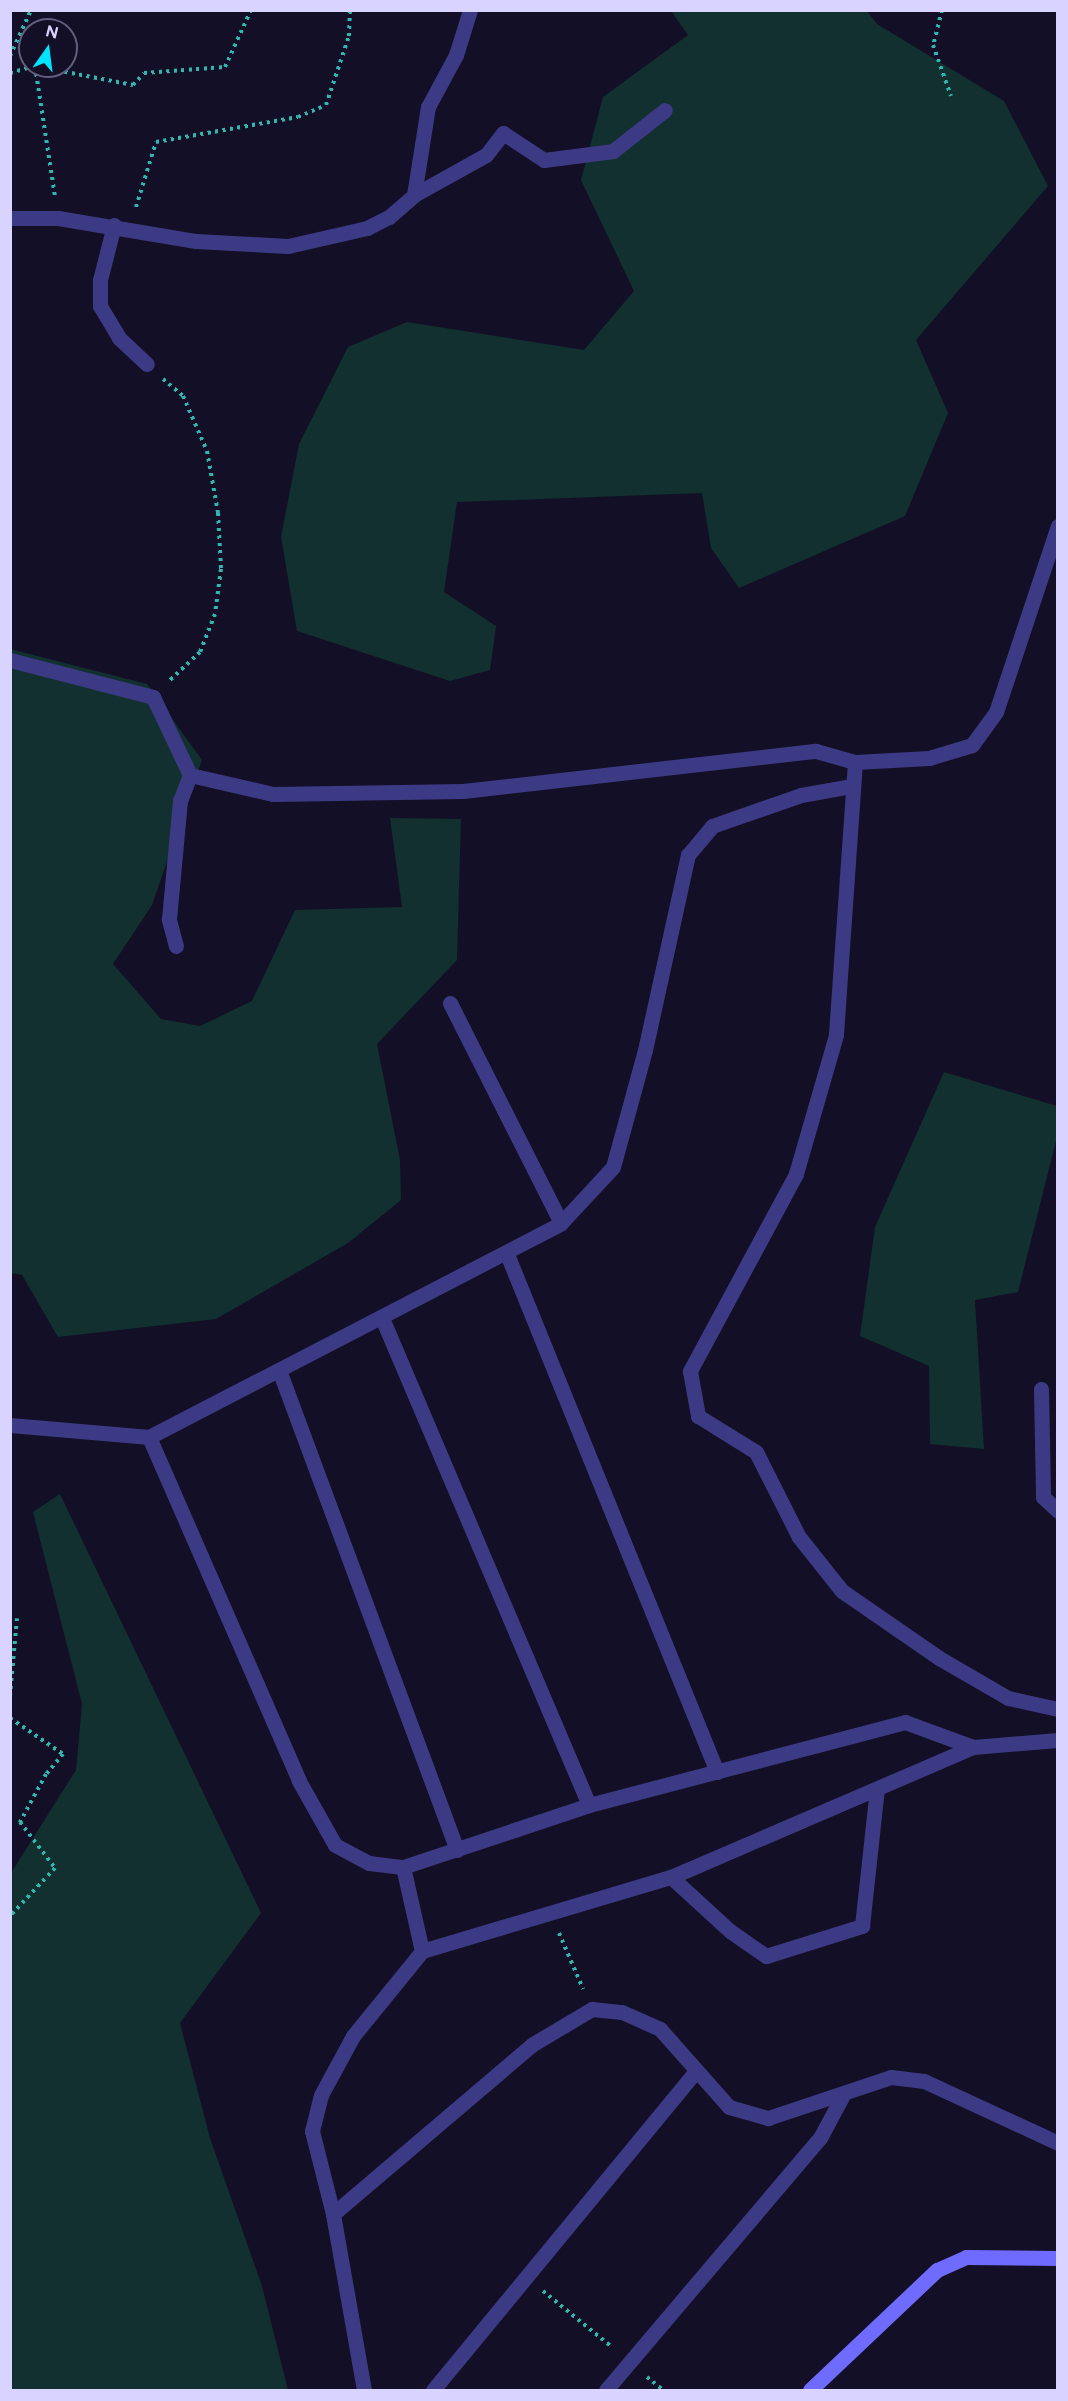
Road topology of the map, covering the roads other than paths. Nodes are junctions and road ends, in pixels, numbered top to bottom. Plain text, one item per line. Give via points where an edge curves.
1 (470, 10) edge
2 (664, 110) dead end
3 (414, 195) junction
4 (10, 218) edge
5 (122, 226) junction
6 (147, 364) road end
7 (1058, 526) edge
8 (10, 660) edge
9 (855, 762) junction
10 (190, 775) junction
11 (852, 786) junction
12 (176, 946) dead end
13 (450, 1003) dead end
14 (561, 1223) junction
15 (507, 1254) junction
16 (382, 1318) junction
17 (279, 1371) junction
18 (1041, 1389) dead end
19 (10, 1425) edge
20 (150, 1437) junction
21 (1058, 1511) edge
22 (1058, 1708) edge
23 (1058, 1740) edge
24 (973, 1747) junction
25 (717, 1772) junction
26 (877, 1789) junction
27 (589, 1805) junction
28 (457, 1850) junction
29 (403, 1867) junction
30 (671, 1877) junction
31 (422, 1951) junction
32 (696, 2071) junction
33 (842, 2097) junction
34 (1058, 2143) edge
35 (333, 2214) junction
36 (1058, 2258) edge
37 (364, 2391) edge
38 (433, 2391) edge
39 (606, 2391) edge
40 (810, 2391) edge

1 - 3 street via 456,55 428,107
2 - 3 street via 613,151 544,160 503,133 486,154
3 - 5 street via 389,217 367,228 288,246 196,241
4 - 5 street via 58,218
5 - 6 street via 100,280 100,306 119,338
7 - 9 street via 996,712 972,745 929,758
8 - 10 street via 153,697
9 - 10 street via 816,751 463,791 273,794
9 - 11 street
10 - 12 street via 180,801 169,919
11 - 14 street via 801,795 712,826 688,855 645,1050 613,1167
11 - 22 street via 836,1035 796,1174 690,1371 698,1416 756,1452 799,1537 842,1591 939,1658 1008,1698
13 - 14 street
14 - 15 street
15 - 16 street
15 - 25 street
16 - 17 street
16 - 27 street
17 - 20 street
17 - 28 street
18 - 21 street via 1043,1497
19 - 20 street
20 - 29 street via 299,1781 335,1845 369,1863
23 - 24 street
24 - 25 street via 905,1722
24 - 26 street
25 - 27 street
26 - 30 street
26 - 30 street via 862,1926 766,1956 730,1931
27 - 28 street
28 - 29 street
29 - 31 street
30 - 31 street
31 - 35 street via 352,2037 321,2095 312,2131
32 - 33 street via 729,2107 768,2118
32 - 35 street via 660,2029 622,2012 592,2009 532,2044
32 - 38 street
33 - 34 street via 891,2077 924,2081
33 - 39 street via 820,2138
35 - 37 street
36 - 40 street via 966,2257 937,2270

